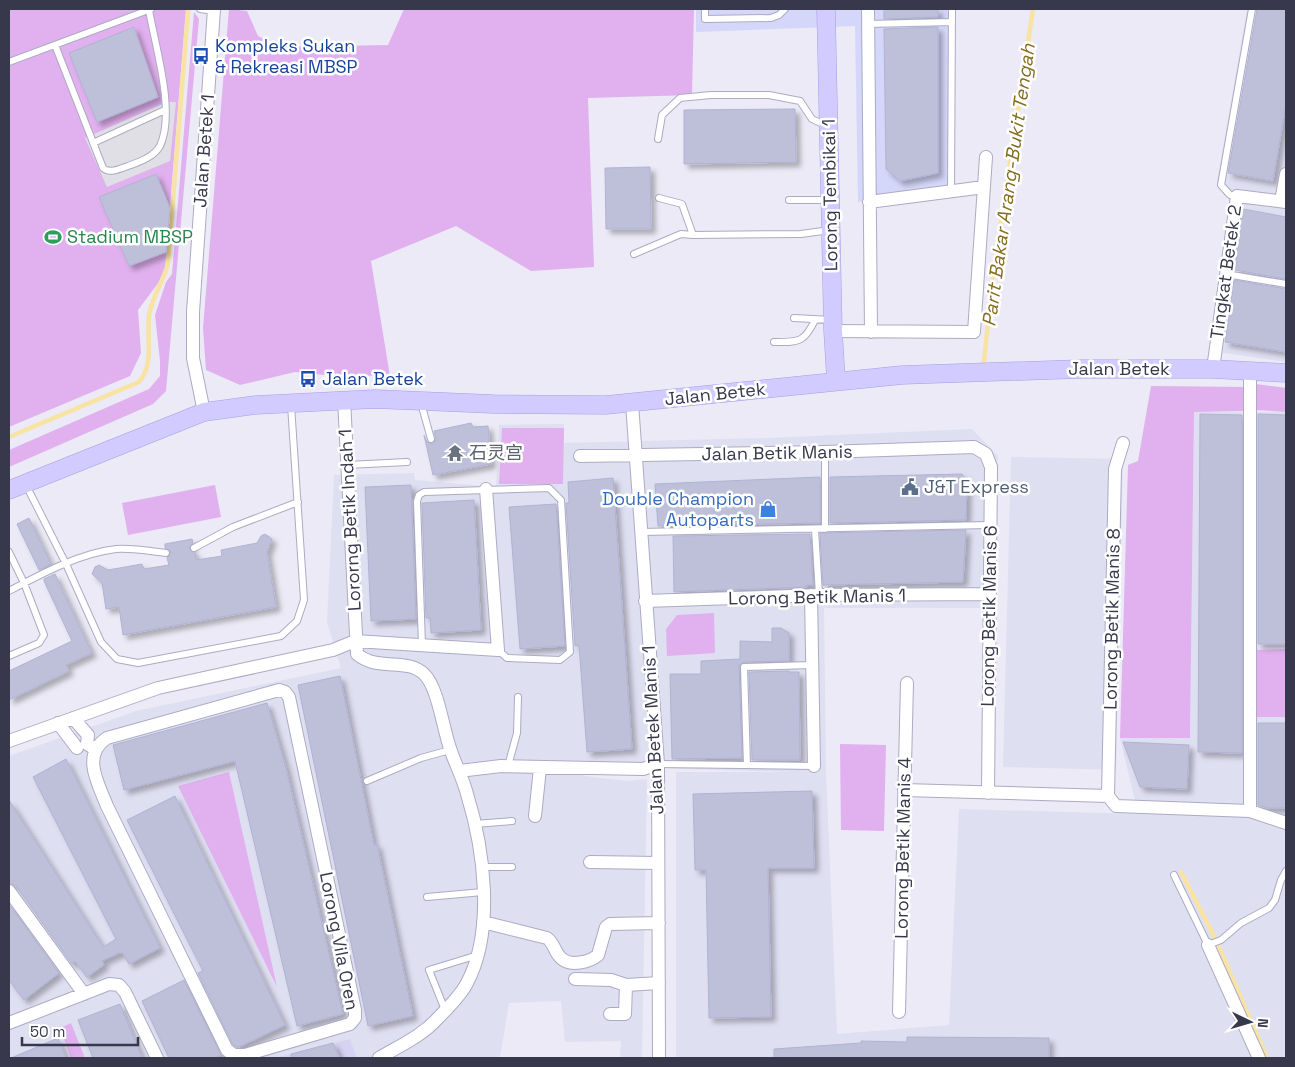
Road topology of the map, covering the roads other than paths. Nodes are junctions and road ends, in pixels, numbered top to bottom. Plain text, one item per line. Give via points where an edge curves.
1 (150, 9) edge
2 (200, 9) edge
3 (705, 9) edge
4 (785, 9) edge
5 (826, 9) edge
6 (868, 9) edge
7 (952, 9) edge
8 (1252, 9) edge
9 (214, 10) edge
10 (952, 22) junction
11 (868, 24) junction
12 (55, 45) junction
13 (9, 62) edge
14 (165, 110) junction
15 (829, 126) junction
16 (658, 139) dead end
17 (94, 143) junction
18 (986, 157) dead end
19 (1286, 174) edge
20 (984, 187) junction
21 (951, 192) junction
22 (1237, 196) junction
23 (659, 198) dead end
24 (789, 200) dead end
25 (830, 200) junction
26 (1284, 201) edge
27 (869, 202) junction
28 (831, 230) junction
29 (693, 235) junction
30 (634, 254) dead end
31 (1226, 274) junction
32 (1286, 284) edge
33 (794, 318) dead end
34 (815, 320) junction
35 (833, 326) junction
36 (871, 332) junction
37 (774, 342) dead end
38 (1213, 368) junction
39 (1250, 370) junction
40 (1286, 373) edge
41 (836, 380) junction
42 (344, 399) junction
43 (291, 402) junction
44 (420, 402) junction
45 (632, 403) junction
46 (204, 412) junction
47 (431, 439) dead end
48 (1123, 444) dead end
49 (974, 447) joint
50 (825, 452) junction
51 (634, 455) junction
52 (580, 456) dead end
53 (407, 462) dead end
54 (347, 465) junction
55 (25, 482) junction
56 (486, 489) junction
57 (9, 490) edge
58 (298, 502) junction
59 (990, 525) junction
60 (815, 529) junction
61 (825, 529) junction
62 (641, 532) junction
63 (194, 548) dead end
64 (9, 552) edge
65 (166, 553) dead end
66 (66, 564) junction
67 (24, 583) junction
68 (9, 591) edge
69 (990, 594) junction
70 (814, 595) junction
71 (645, 601) junction
72 (355, 641) junction
73 (422, 645) junction
74 (498, 650) junction
75 (9, 656) edge
76 (812, 665) junction
77 (907, 683) dead end
78 (518, 697) dead end
79 (73, 718) junction
80 (58, 724) junction
81 (9, 742) edge
82 (86, 747) junction
83 (450, 750) junction
84 (658, 764) junction
85 (747, 765) junction
86 (508, 766) junction
87 (814, 766) joint
88 (540, 768) junction
89 (460, 771) junction
90 (367, 781) dead end
91 (904, 790) junction
92 (988, 793) junction
93 (1108, 796) junction
94 (1250, 811) junction
95 (535, 816) dead end
96 (512, 821) dead end
97 (1286, 823) edge
98 (475, 824) junction
99 (590, 862) dead end
100 (658, 863) junction
101 (482, 867) junction
102 (512, 867) dead end
103 (1286, 871) edge
104 (1174, 875) dead end
105 (9, 891) edge
106 (483, 892) junction
107 (427, 897) dead end
108 (483, 922) junction
109 (659, 924) junction
110 (1208, 945) junction
111 (478, 955) junction
112 (576, 979) dead end
113 (659, 983) junction
114 (626, 985) junction
115 (84, 994) junction
116 (445, 1010) junction
117 (899, 1012) dead end
118 (610, 1014) dead end
119 (9, 1023) edge
120 (157, 1058) edge
121 (379, 1058) edge
122 (659, 1058) edge
123 (1259, 1058) edge

1 - 12 lane
1 - 14 lane
2 - 9 lane
3 - 4 lane via 705,19 771,18
5 - 15 street, Lorong Tembikai 1
6 - 11 street
7 - 10 lane
8 - 22 lane via 1221,185 1230,195
9 - 46 street, Jalan Betek 1 via 193,312 194,367
10 - 11 lane
10 - 21 lane
11 - 27 street
12 - 13 lane
12 - 17 lane
14 - 17 lane
14 - 17 lane via 159,147 142,161 105,170
15 - 16 lane via 812,119 800,101 769,95 711,95 680,98 662,114
15 - 25 street, Lorong Tembikai 1
18 - 20 street
19 - 26 street
20 - 21 street
20 - 36 street via 974,332
21 - 27 street
22 - 26 street, Tingkat Betek 2
22 - 31 street, Tingkat Betek 2
23 - 29 lane via 682,204
24 - 25 lane
25 - 28 street, Lorong Tembikai 1
27 - 36 street
28 - 29 lane via 802,234
28 - 35 street, Lorong Tembikai 1
29 - 30 lane via 681,234
31 - 32 lane
31 - 38 street, Tingkat Betek 2
33 - 34 lane
34 - 35 lane
34 - 37 lane via 808,335 798,342
35 - 36 street
35 - 41 street, Lorong Tembikai 1
38 - 39 street, Jalan Betek
38 - 41 street, Jalan Betek via 1080,369
39 - 40 street, Jalan Betek
39 - 94 street
41 - 45 street, Jalan Betek
42 - 43 street, Jalan Betek
42 - 44 street, Jalan Betek
42 - 54 street, Lororng Betik Indah 1
43 - 46 street, Jalan Betek
43 - 58 lane
44 - 45 street, Jalan Betek
44 - 47 lane
45 - 51 street, Jalan Betek Manis 1
46 - 55 street, Jalan Betek
48 - 93 street, Lorong Betik Manis 8 via 1115,469
49 - 50 street, Jalan Betik Manis
49 - 59 street, Lorong Betik Manis 6 via 986,454 991,466
50 - 51 street, Jalan Betik Manis
50 - 61 lane
51 - 52 street, Jalan Betik Manis
51 - 62 street, Jalan Betek Manis 1
53 - 54 lane
54 - 72 street, Lororng Betik Indah 1
55 - 57 street, Jalan Betek
55 - 66 lane
56 - 73 lane via 424,492 419,495
56 - 74 street
56 - 74 lane via 549,488 561,500 570,652 560,660 507,658
58 - 63 lane via 233,527
58 - 66 lane via 304,600 297,622 281,636 138,663 117,659 100,642
59 - 61 lane
59 - 69 street, Lorong Betik Manis 6
60 - 61 lane
60 - 62 lane
60 - 70 lane
62 - 71 street, Jalan Betek Manis 1
64 - 67 lane
65 - 66 lane via 115,550
66 - 67 lane
67 - 68 lane
67 - 75 lane via 44,635 39,643
69 - 70 street, Lorong Betik Manis 1
69 - 92 street, Lorong Betik Manis 6
70 - 71 street, Lorong Betik Manis 1
70 - 76 street
71 - 84 street, Jalan Betek Manis 1
72 - 73 street
72 - 79 street via 333,650 158,688
72 - 83 street via 357,654 366,662 403,665 424,674 431,685
73 - 74 street
76 - 85 lane via 744,667
76 - 87 street
77 - 91 street, Lorong Betik Manis 4
78 - 86 lane via 517,733
79 - 80 street
79 - 82 street via 88,735
80 - 81 street
80 - 82 street
82 - 82 street, Lorong Vila Oren via 107,738 268,692 278,690 290,698 355,1010 355,1018 350,1024 245,1055 234,1055 227,1050 107,806
83 - 89 street
83 - 90 lane via 421,758
84 - 85 lane
84 - 88 street via 643,770
84 - 100 street, Jalan Betek Manis 1
85 - 87 lane
86 - 88 street
86 - 89 street
88 - 95 street
89 - 98 street
91 - 92 street
91 - 117 street, Lorong Betik Manis 4
92 - 93 street
93 - 94 street via 1116,806
94 - 97 street
96 - 98 lane
98 - 101 street
99 - 100 street
100 - 109 street, Jalan Betek Manis 1
101 - 102 lane
101 - 106 street
103 - 110 lane via 1269,908
104 - 110 lane
105 - 115 street
106 - 107 lane
106 - 108 street
108 - 109 street via 547,938 560,958 570,962 587,961 598,955 606,927 610,924
108 - 111 street
109 - 113 street, Jalan Betek Manis 1
110 - 123 street
111 - 116 street via 467,984
111 - 116 lane via 429,970
112 - 114 street via 611,980
113 - 114 street
113 - 122 street, Jalan Betek Manis 1
114 - 118 street via 625,1014
115 - 119 street
115 - 120 street via 109,984 119,985
116 - 121 street via 423,1032

